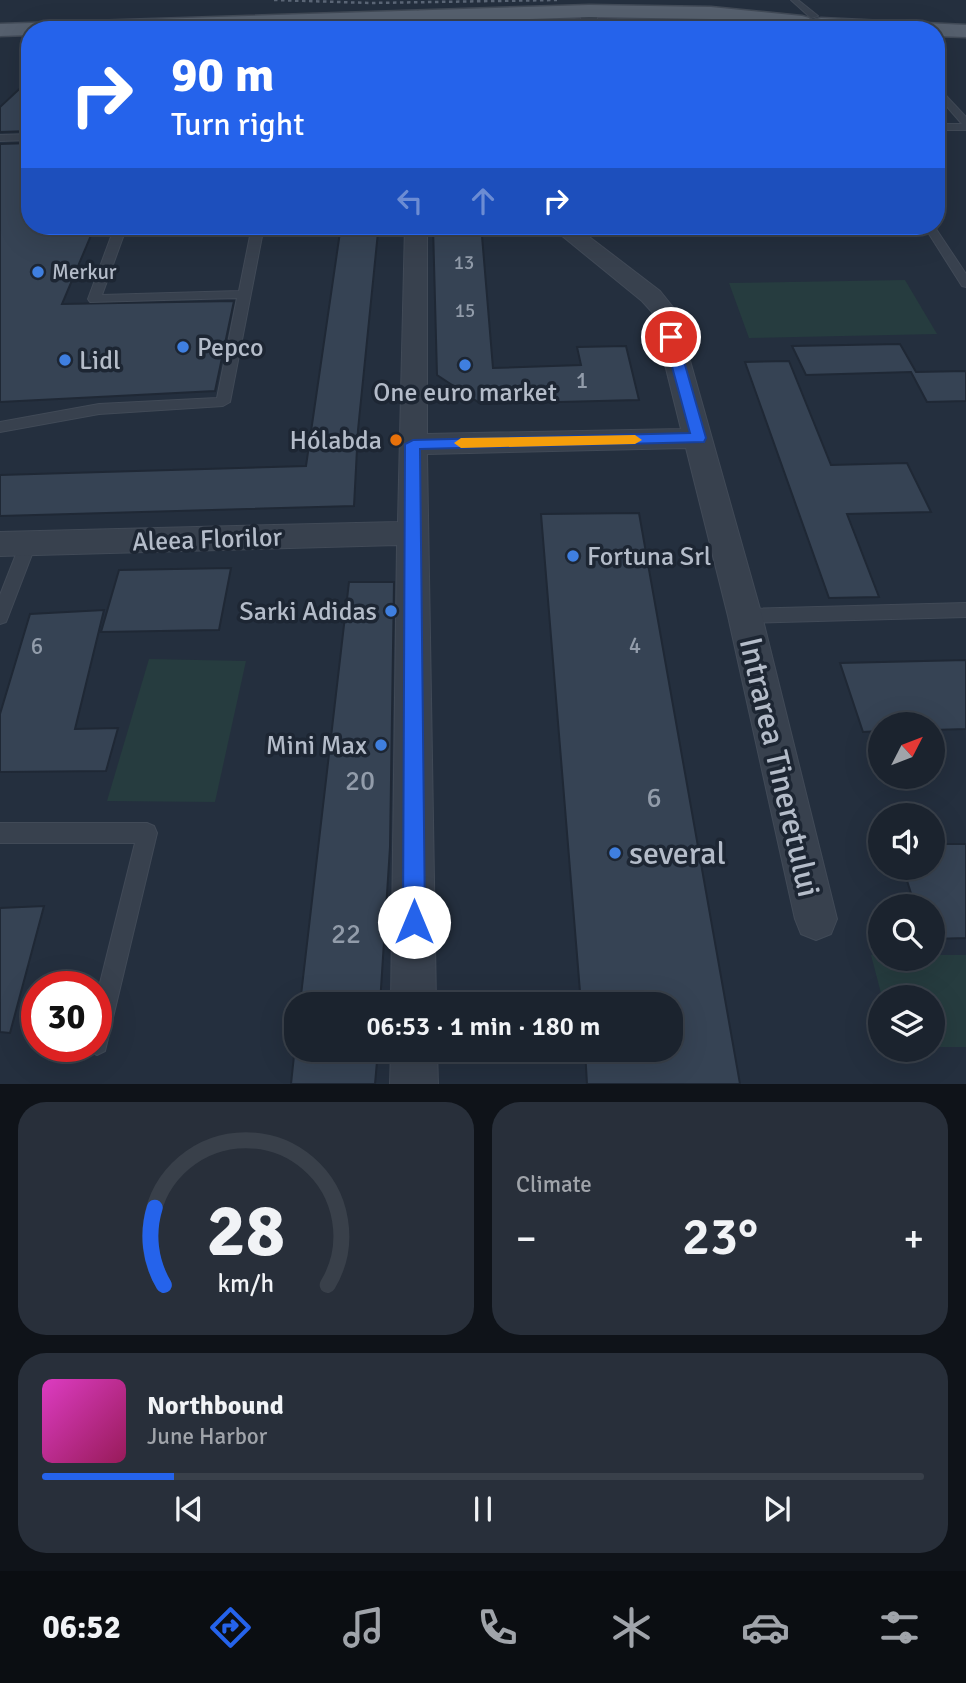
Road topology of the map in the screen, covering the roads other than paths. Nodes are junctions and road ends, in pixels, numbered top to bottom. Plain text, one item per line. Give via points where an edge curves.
1 (810, 18) edge
2 (589, 20) edge
3 (504, 21) edge
4 (839, 21) edge
5 (0, 30) edge
6 (21, 30) edge
7 (945, 30) edge
8 (966, 31) edge
9 (945, 99) edge
10 (966, 125) edge
11 (945, 126) edge
12 (21, 137) edge
13 (0, 138) edge
14 (118, 235) edge
15 (256, 235) edge
16 (416, 235) edge
17 (573, 235) edge
18 (935, 235) edge
19 (966, 284) edge
20 (244, 294) junction
21 (0, 427) edge
22 (699, 438) junction
23 (413, 444) junction
24 (413, 533) junction
25 (14, 544) edge
26 (966, 610) edge
27 (745, 616) junction
28 (0, 617) edge
29 (0, 833) edge
30 (816, 919) dead end
31 (112, 980) edge
32 (414, 992) edge
33 (414, 1062) edge
34 (414, 1084) edge

1 - 2 main road via 652,11
1 - 4 main road
2 - 3 main road
5 - 6 main road
7 - 8 main road
9 - 10 lane
10 - 11 lane
12 - 13 lane
14 - 20 lane via 94,299
15 - 20 lane
16 - 23 street
17 - 22 street, Intrarea Tineretului via 664,311
18 - 19 lane
20 - 21 lane via 223,402 99,409
22 - 23 street
22 - 27 street, Intrarea Tineretului
23 - 24 street
24 - 25 street, Aleea Florilor
24 - 32 street
25 - 28 lane
26 - 27 lane, Intrarea Tineretului
27 - 30 street, Intrarea Tineretului
29 - 31 lane via 147,833
33 - 34 street

